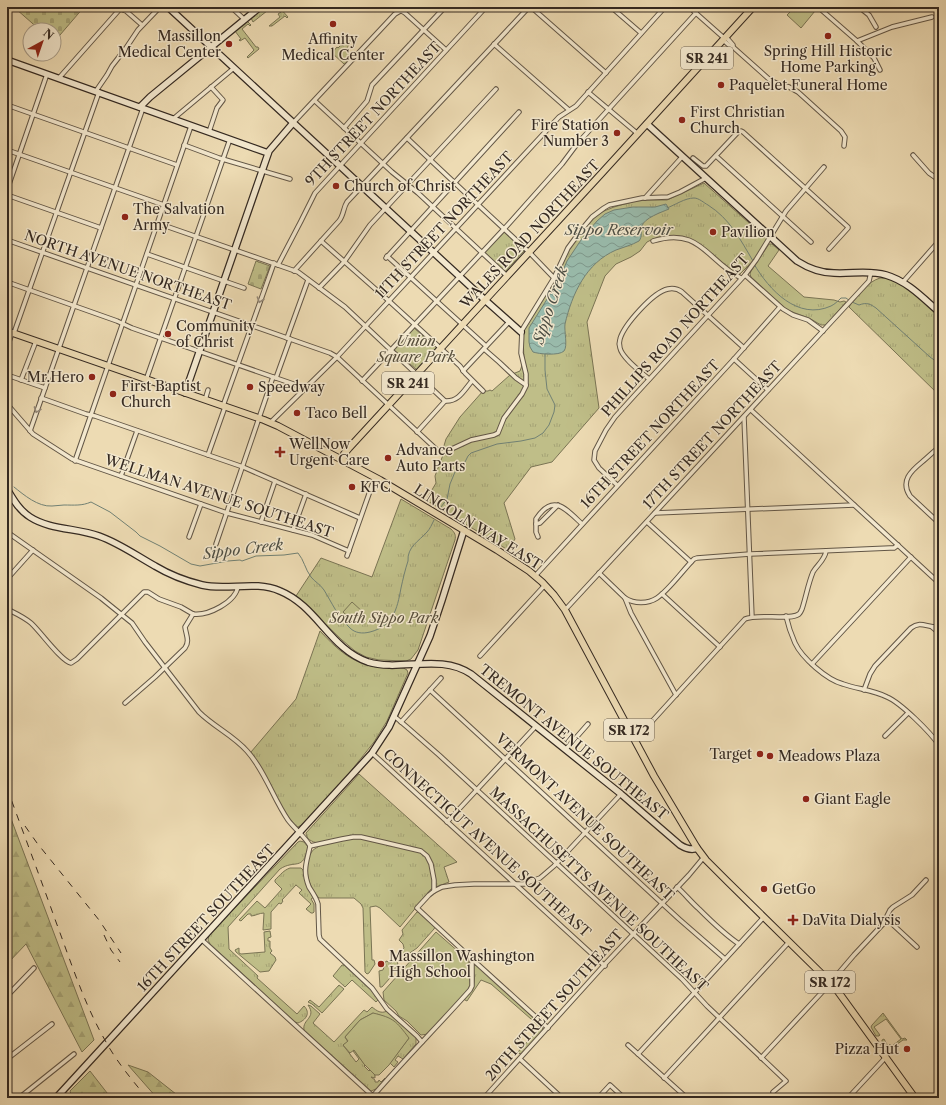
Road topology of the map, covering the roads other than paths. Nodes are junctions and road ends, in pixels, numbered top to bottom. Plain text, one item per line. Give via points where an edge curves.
1 (160, 7) edge
2 (168, 7) edge
3 (231, 7) edge
4 (260, 7) edge
5 (396, 7) edge
6 (407, 7) edge
7 (445, 7) edge
8 (486, 7) edge
9 (530, 7) edge
10 (611, 7) edge
11 (665, 7) edge
12 (689, 7) edge
13 (753, 7) edge
14 (818, 7) edge
15 (859, 7) edge
16 (401, 11) junction
17 (696, 13) junction
18 (932, 17) dead end
19 (245, 20) junction
20 (142, 25) junction
21 (876, 27) dead end
22 (424, 30) junction
23 (641, 34) junction
24 (724, 38) junction
25 (857, 41) junction
26 (494, 44) junction
27 (211, 48) junction
28 (446, 50) junction
29 (7, 60) edge
30 (234, 68) junction
31 (880, 70) dead end
32 (606, 73) junction
33 (47, 74) junction
34 (59, 78) junction
35 (211, 87) junction
36 (496, 89) dead end
37 (97, 92) junction
38 (588, 92) junction
39 (315, 101) junction
40 (7, 105) edge
41 (142, 107) junction
42 (569, 110) junction
43 (609, 110) junction
44 (519, 112) dead end
45 (34, 114) junction
46 (173, 119) junction
47 (293, 123) junction
48 (647, 124) junction
49 (191, 126) junction
50 (344, 128) junction
51 (84, 132) junction
52 (209, 132) junction
53 (638, 134) junction
54 (407, 138) junction
55 (230, 139) junction
56 (361, 143) junction
57 (184, 145) junction
58 (844, 146) dead end
59 (129, 148) junction
60 (7, 150) edge
61 (268, 153) junction
62 (19, 154) junction
63 (913, 155) dead end
64 (716, 156) junction
65 (682, 157) junction
66 (223, 158) junction
67 (693, 158) dead end
68 (431, 160) junction
69 (382, 164) junction
70 (177, 165) junction
71 (339, 166) junction
72 (824, 167) dead end
73 (262, 171) junction
74 (70, 172) junction
75 (706, 178) junction
76 (290, 180) dead end
77 (939, 180) edge
78 (454, 182) junction
79 (407, 185) junction
80 (362, 187) junction
81 (115, 188) junction
82 (805, 188) junction
83 (7, 190) edge
84 (7, 195) edge
85 (645, 198) junction
86 (164, 205) junction
87 (478, 205) junction
88 (432, 207) junction
89 (385, 208) junction
90 (56, 212) junction
91 (782, 216) junction
92 (157, 222) junction
93 (101, 228) junction
94 (504, 228) junction
95 (455, 229) junction
96 (410, 231) junction
97 (196, 236) junction
98 (771, 238) junction
99 (7, 240) edge
100 (321, 241) junction
101 (653, 241) dead end
102 (939, 241) edge
103 (811, 242) dead end
104 (829, 249) dead end
105 (235, 250) junction
106 (43, 252) junction
107 (529, 252) junction
108 (434, 253) junction
109 (481, 253) junction
110 (147, 254) junction
111 (344, 262) junction
112 (276, 264) junction
113 (88, 267) junction
114 (185, 267) junction
115 (294, 271) junction
116 (871, 272) junction
117 (745, 275) junction
118 (459, 276) junction
119 (507, 276) junction
120 (411, 277) junction
121 (554, 278) junction
122 (741, 278) junction
123 (224, 280) junction
124 (308, 280) junction
125 (7, 282) edge
126 (903, 282) junction
127 (136, 284) junction
128 (244, 288) dead end
129 (320, 288) junction
130 (30, 290) junction
131 (174, 298) junction
132 (484, 300) junction
133 (389, 301) junction
134 (437, 301) junction
135 (74, 306) junction
136 (780, 307) junction
137 (213, 312) junction
138 (939, 312) edge
139 (708, 315) junction
140 (509, 322) junction
141 (123, 323) junction
142 (463, 324) junction
143 (414, 325) junction
144 (252, 326) junction
145 (365, 326) junction
146 (823, 331) junction
147 (11, 332) edge
148 (521, 332) junction
149 (161, 338) junction
150 (289, 338) junction
151 (36, 341) junction
152 (485, 347) junction
153 (7, 348) edge
154 (440, 348) junction
155 (744, 348) junction
156 (59, 349) junction
157 (391, 350) junction
158 (199, 351) junction
159 (336, 357) junction
160 (734, 359) junction
161 (238, 365) junction
162 (108, 366) junction
163 (463, 371) junction
164 (417, 374) junction
165 (7, 375) edge
166 (274, 378) junction
167 (649, 379) junction
168 (21, 380) junction
169 (146, 380) junction
170 (362, 381) junction
171 (472, 381) junction
172 (526, 385) junction
173 (45, 388) junction
174 (305, 388) junction
175 (208, 390) dead end
176 (768, 390) junction
177 (483, 391) dead end
178 (185, 393) junction
179 (41, 398) junction
180 (205, 400) junction
181 (445, 401) junction
182 (7, 404) edge
183 (388, 405) junction
184 (224, 407) junction
185 (751, 410) junction
186 (91, 415) junction
187 (744, 417) junction
188 (259, 419) junction
189 (270, 423) junction
190 (30, 431) junction
191 (137, 431) junction
192 (417, 432) junction
193 (939, 447) edge
194 (208, 455) junction
195 (342, 460) junction
196 (75, 461) junction
197 (243, 467) junction
198 (121, 476) junction
199 (375, 477) junction
200 (275, 481) junction
201 (617, 485) junction
202 (7, 489) edge
203 (306, 494) junction
204 (201, 504) junction
205 (558, 505) junction
206 (854, 505) junction
207 (748, 510) junction
208 (227, 513) junction
209 (655, 513) junction
210 (360, 518) junction
211 (261, 522) junction
212 (648, 522) junction
213 (939, 523) edge
214 (536, 524) junction
215 (582, 524) junction
216 (293, 530) junction
217 (464, 530) junction
218 (7, 532) edge
219 (189, 537) dead end
220 (538, 537) dead end
221 (216, 544) dead end
222 (898, 545) junction
223 (33, 550) junction
224 (349, 551) junction
225 (826, 551) junction
226 (750, 554) junction
227 (347, 556) dead end
228 (911, 557) junction
229 (691, 562) junction
230 (600, 574) junction
231 (535, 576) junction
232 (7, 579) edge
233 (939, 583) edge
234 (545, 585) junction
235 (238, 586) junction
236 (662, 594) junction
237 (625, 598) junction
238 (7, 609) edge
239 (565, 610) junction
240 (122, 614) junction
241 (193, 614) junction
242 (786, 616) junction
243 (752, 617) junction
244 (931, 627) junction
245 (939, 627) edge
246 (939, 633) edge
247 (720, 647) junction
248 (480, 656) dead end
249 (418, 664) junction
250 (812, 664) junction
251 (164, 667) junction
252 (441, 678) dead end
253 (430, 690) junction
254 (864, 690) junction
255 (676, 695) junction
256 (126, 702) dead end
257 (908, 713) junction
258 (394, 716) junction
259 (401, 722) junction
260 (588, 724) dead end
261 (536, 726) junction
262 (885, 736) dead end
263 (635, 740) junction
264 (939, 745) edge
265 (566, 749) junction
266 (372, 753) junction
267 (506, 759) junction
268 (477, 791) junction
269 (621, 794) junction
270 (447, 822) junction
271 (586, 833) junction
272 (299, 834) junction
273 (310, 846) junction
274 (697, 848) junction
275 (704, 857) junction
276 (556, 864) junction
277 (926, 880) dead end
278 (516, 885) junction
279 (677, 887) junction
280 (434, 891) junction
281 (662, 903) junction
282 (764, 917) junction
283 (885, 920) junction
284 (633, 934) junction
285 (202, 940) junction
286 (789, 942) junction
287 (739, 944) junction
288 (917, 947) dead end
289 (472, 959) junction
290 (725, 959) junction
291 (605, 966) junction
292 (34, 968) dead end
293 (831, 982) junction
294 (695, 993) junction
295 (7, 996) edge
296 (720, 1018) junction
297 (52, 1024) dead end
298 (548, 1028) junction
299 (422, 1042) junction
300 (628, 1045) dead end
301 (74, 1054) dead end
302 (638, 1054) junction
303 (886, 1057) junction
304 (761, 1058) junction
305 (7, 1059) edge
306 (520, 1059) junction
307 (664, 1078) junction
308 (773, 1092) dead end
309 (374, 1097) edge
310 (19, 1098) edge
311 (56, 1098) edge
312 (484, 1098) edge
313 (562, 1098) edge
314 (598, 1098) edge
315 (624, 1098) edge
316 (686, 1098) edge
317 (848, 1098) edge
318 (916, 1098) edge

1 - 20 street
2 - 27 street
3 - 19 street
4 - 19 street
5 - 16 street
6 - 16 street
7 - 22 street
8 - 28 street, 9TH STREET NORTHEAST
9 - 26 street
9 - 32 street
10 - 23 street
11 - 23 street, 11TH STREET NORTHEAST
12 - 17 street
13 - 24 main road, WALES ROAD NORTHEAST / SR 241
14 - 25 street
15 - 21 street via 869,15
16 - 22 street
16 - 39 street via 395,14
17 - 24 street
17 - 43 street
18 - 25 street via 892,27
19 - 27 street
20 - 34 street via 120,9
20 - 37 street via 112,66
22 - 28 street
22 - 50 street via 372,85 367,101
23 - 32 street, 11TH STREET NORTHEAST
24 - 48 main road, WALES ROAD NORTHEAST / SR 241
24 - 58 street via 730,47 770,80 793,89 808,100 842,132 845,137
25 - 31 street via 874,58
26 - 42 street
26 - 54 street
27 - 30 street
27 - 41 street via 161,88
28 - 56 street, 9TH STREET NORTHEAST
29 - 33 street
30 - 35 street
30 - 47 street
32 - 38 street, 11TH STREET NORTHEAST
33 - 34 street
33 - 45 street
34 - 37 street
35 - 46 street
35 - 52 street via 223,100 217,108
36 - 68 street
37 - 41 street
37 - 51 street
38 - 42 street, 11TH STREET NORTHEAST
38 - 43 street
39 - 47 street
39 - 50 street
40 - 45 street
41 - 46 street
41 - 59 street
42 - 87 street, 11TH STREET NORTHEAST via 559,117
43 - 53 street
43 - 94 street
44 - 78 street
45 - 51 street
45 - 62 street
46 - 49 street
47 - 61 street
47 - 71 street
48 - 53 main road, WALES ROAD NORTHEAST / SR 241
48 - 65 street
49 - 52 street
49 - 57 street
50 - 56 street
51 - 59 street
51 - 74 street
52 - 55 street
53 - 107 main road, WALES ROAD NORTHEAST / SR 241
54 - 68 street
54 - 69 street
55 - 61 street
55 - 66 street
56 - 69 street
56 - 71 street, 9TH STREET NORTHEAST
57 - 66 street
57 - 70 street
59 - 70 street
59 - 81 street
60 - 62 street
61 - 73 street
62 - 74 street
62 - 83 street
63 - 77 street
64 - 67 street via 705,167
64 - 82 street via 737,133 744,132
64 - 91 street
65 - 75 street
65 - 85 street
66 - 73 street
66 - 97 street
68 - 78 street
68 - 79 street
69 - 79 street
69 - 80 street
70 - 86 street
71 - 80 street
71 - 112 street, 9TH STREET NORTHEAST via 314,192 301,221
72 - 82 street, PHILLIPS ROAD NORTHEAST
73 - 76 street
73 - 105 street
74 - 81 street
74 - 90 street
75 - 85 street via 668,197
75 - 98 street
78 - 87 street
78 - 88 street
79 - 88 street
79 - 89 street
80 - 89 street
80 - 100 street via 347,202 341,219
81 - 86 street
81 - 93 street
82 - 91 street, PHILLIPS ROAD NORTHEAST
82 - 104 street via 848,227
84 - 90 street
85 - 121 street via 637,198 599,211 568,248
86 - 92 street
87 - 94 street
87 - 95 street, 11TH STREET NORTHEAST
88 - 95 street
88 - 96 street
89 - 96 street
89 - 111 street
90 - 93 street
90 - 106 street
91 - 98 street, PHILLIPS ROAD NORTHEAST
91 - 103 street
92 - 97 street
92 - 110 street
93 - 113 street
94 - 107 street
94 - 109 street
95 - 108 street, 11TH STREET NORTHEAST
95 - 109 street
96 - 108 street
96 - 120 street via 386,257
97 - 105 street
97 - 114 street
98 - 116 street via 797,260 815,270 834,273
98 - 117 street, PHILLIPS ROAD NORTHEAST
99 - 106 street, NORTH AVENUE NORTHEAST
100 - 111 street
100 - 115 street
101 - 122 street via 674,238 696,243
102 - 126 street
105 - 112 street
105 - 123 street
106 - 113 street, NORTH AVENUE NORTHEAST
106 - 130 street
107 - 119 main road, WALES ROAD NORTHEAST / SR 241
107 - 121 street
108 - 118 street
108 - 120 street, 11TH STREET NORTHEAST
109 - 118 street
109 - 119 street
110 - 114 street
110 - 127 street
111 - 129 street
111 - 133 street
112 - 115 street
112 -> 144 street, 9TH STREET NORTHEAST
113 - 127 street, NORTH AVENUE NORTHEAST
113 - 135 street
114 - 123 street
114 - 131 street
115 - 124 street
116 - 126 street
116 - 146 street, 17TH STREET NORTHEAST via 869,281
117 - 122 street, PHILLIPS ROAD NORTHEAST
117 - 136 street
118 - 132 street
118 - 134 street
119 - 132 main road, WALES ROAD NORTHEAST / SR 241
120 - 133 street, 11TH STREET NORTHEAST
120 - 134 street
121 - 148 street
122 - 139 street, PHILLIPS ROAD NORTHEAST
123 - 128 street
123 - 137 street
124 - 129 street
124 - 150 street
125 - 130 street
126 - 138 street
127 - 131 street, NORTH AVENUE NORTHEAST
127 - 141 street
129 - 145 street
130 - 135 street
130 - 147 street
131 - 137 street, NORTH AVENUE NORTHEAST
131 - 149 street
132 - 140 street
132 - 142 main road, WALES ROAD NORTHEAST / SR 241
133 - 143 street
133 - 145 street, 11TH STREET NORTHEAST
134 - 142 street
134 - 143 street
135 - 141 street
135 - 156 street
136 - 146 street via 808,320
136 - 155 street, 16TH STREET NORTHEAST
137 - 144 street, NORTH AVENUE NORTHEAST
137 - 158 street
139 - 155 street
139 - 167 street, PHILLIPS ROAD NORTHEAST
139 - 167 street via 678,289 671,288 650,300 638,312 621,336 620,347 627,359
140 - 148 street
140 - 152 street
141 - 149 street
141 - 162 street
142 - 152 street
142 - 154 main road, WALES ROAD NORTHEAST / SR 241
143 - 154 street
143 - 157 street
144 - 150 street, NORTH AVENUE NORTHEAST
144 - 161 street, 9TH STREET NORTHEAST
145 - 157 street
145 - 159 street, 11TH STREET NORTHEAST
146 - 176 street, 17TH STREET NORTHEAST
147 - 151 main road, LINCOLN WAY EAST / SR 172
147 - 153 street
148 - 172 street
149 - 158 street
149 - 169 street
150 - 159 street, NORTH AVENUE NORTHEAST
150 - 166 street
151 - 156 main road, LINCOLN WAY EAST / SR 172
151 - 168 street
152 - 163 street
152 - 172 street
154 - 163 street
154 - 164 main road, WALES ROAD NORTHEAST / SR 241
155 - 160 street, 16TH STREET NORTHEAST
156 - 162 main road, LINCOLN WAY EAST / SR 172
156 - 173 street
157 - 164 street
157 - 170 street
158 - 161 street
158 - 178 street
159 - 170 street, NORTH AVENUE NORTHEAST
159 - 174 street, 11TH STREET NORTHEAST
160 - 176 street
160 - 201 street, 16TH STREET NORTHEAST
161 - 166 street
161 - 184 street, 9TH STREET NORTHEAST
162 - 169 main road, LINCOLN WAY EAST / SR 172
162 - 186 street
163 - 171 street
164 - 181 street
164 - 183 main road, WALES ROAD NORTHEAST / SR 241
165 - 168 street
166 - 174 street
166 - 188 street
167 - 201 street, PHILLIPS ROAD NORTHEAST via 615,417 595,451 597,466
168 - 173 street
169 - 178 main road, LINCOLN WAY EAST / SR 172
170 - 183 street, NORTH AVENUE NORTHEAST
171 - 177 street
171 - 181 street via 456,400
172 - 192 street, NORTH AVENUE NORTHEAST via 496,434 441,452
173 - 179 street
174 - 189 street, 11TH STREET NORTHEAST
175 - 180 street
176 - 185 street, 17TH STREET NORTHEAST
178 - 180 main road, LINCOLN WAY EAST / SR 172
179 - 186 street
179 -> 190 street
180 - 184 main road, LINCOLN WAY EAST / SR 172
181 - 192 street
182 - 190 street, WELLMAN AVENUE SOUTHEAST
183 - 192 street, NORTH AVENUE NORTHEAST
183 - 195 main road, WALES ROAD NORTHEAST / SR 241 via 348,448
184 - 188 main road, LINCOLN WAY EAST / SR 172
184 - 194 street, 9TH STREET NORTHEAST
185 - 187 street, 17TH STREET NORTHEAST
185 - 206 street
186 - 191 street
186 - 196 street
187 - 207 street
187 - 209 street, 17TH STREET NORTHEAST
188 - 189 main road, LINCOLN WAY EAST / SR 172
188 - 197 street
189 - 195 main road, LINCOLN WAY EAST / SR 172
190 - 196 street, WELLMAN AVENUE SOUTHEAST
191 - 194 street
191 - 198 street
193 - 213 street via 910,473 907,481 907,491
194 - 197 street
195 - 199 main road, LINCOLN WAY EAST / SR 172
196 - 198 street, WELLMAN AVENUE SOUTHEAST
197 - 200 street
197 - 208 street
198 - 204 street, WELLMAN AVENUE SOUTHEAST
199 - 210 street
199 - 217 main road, LINCOLN WAY EAST / SR 172
200 - 203 street
200 - 211 street
201 - 215 street, 16TH STREET NORTHEAST
202 - 235 street, TREMONT AVENUE SOUTHEAST via 24,512 41,522 98,536 166,572 191,582 211,587
203 - 210 street
203 - 216 street
204 - 208 street, WELLMAN AVENUE SOUTHEAST
204 - 219 street
205 - 214 street
205 - 214 street via 551,505 541,512
205 - 215 street via 564,507
206 - 207 street
206 - 222 street
207 - 209 street
207 - 226 street
208 - 211 street, WELLMAN AVENUE SOUTHEAST
208 - 221 street
209 - 212 street, 17TH STREET NORTHEAST
210 - 224 street
211 - 216 street, WELLMAN AVENUE SOUTHEAST
212 - 229 street
212 - 230 street, 17TH STREET NORTHEAST
214 - 220 street
215 - 231 street, 16TH STREET NORTHEAST
216 - 224 street, WELLMAN AVENUE SOUTHEAST
217 - 231 main road, LINCOLN WAY EAST / SR 172
217 - 249 street, 16TH STREET SOUTHEAST via 434,625
218 - 223 street
222 - 225 street via 894,548
222 - 228 street
223 - 232 street
223 - 240 street
224 - 227 street
225 - 226 street
225 - 242 street via 825,557 812,575 802,611 797,615
226 - 229 street via 697,558
226 - 243 street
228 - 233 street
228 - 250 street
229 - 236 street
230 - 237 street
230 - 239 street, 17TH STREET NORTHEAST
231 - 234 main road, LINCOLN WAY EAST / SR 172
234 - 239 main road, LINCOLN WAY EAST / SR 172
234 - 248 street
235 - 241 street via 234,595 219,607 206,613
235 - 249 street, TREMONT AVENUE SOUTHEAST via 268,587 289,595 308,609 338,643 362,659 378,664
236 - 237 street via 644,602
236 - 247 street
237 - 255 street
238 - 240 street via 32,624 62,658 71,663
239 - 263 main road, LINCOLN WAY EAST / SR 172
240 - 241 street via 146,592
240 - 251 street via 135,626
241 - 251 street via 184,627 187,645
242 - 243 street
242 - 250 street via 795,642
243 - 247 street via 742,622
244 - 245 street
244 - 246 street
244 - 254 street via 920,624 910,628 870,674
247 - 255 street
249 - 258 street, 16TH STREET SOUTHEAST
249 - 261 street, TREMONT AVENUE SOUTHEAST via 445,664 466,670
250 - 254 street via 833,681
251 - 256 street
251 - 272 street via 204,716 248,753
252 - 253 street
253 - 259 street
253 - 267 street, VERMONT AVENUE SOUTHEAST
254 - 257 street via 889,698
255 - 263 street
257 - 262 street
257 - 264 street
258 - 259 street, MASSACHUSETTS AVENUE SOUTHEAST
258 - 266 street, 16TH STREET SOUTHEAST
259 - 268 street, MASSACHUSETTS AVENUE SOUTHEAST
260 - 265 street
261 - 265 street, TREMONT AVENUE SOUTHEAST
261 - 267 street
263 - 274 main road, LINCOLN WAY EAST / SR 172
265 - 269 street, TREMONT AVENUE SOUTHEAST
266 - 270 street, CONNECTICUT AVENUE SOUTHEAST
266 - 272 street, 16TH STREET SOUTHEAST
267 - 268 street
267 - 271 street, VERMONT AVENUE SOUTHEAST
268 - 270 street
268 - 276 street, MASSACHUSETTS AVENUE SOUTHEAST
269 - 271 street
269 - 274 street, TREMONT AVENUE SOUTHEAST via 680,845 689,849
270 - 278 street, CONNECTICUT AVENUE SOUTHEAST
271 - 276 street
271 - 281 street, VERMONT AVENUE SOUTHEAST
272 - 273 street
272 - 285 street, 16TH STREET SOUTHEAST
273 - 280 street via 361,838 418,850 429,858
273 - 299 street via 305,871 308,884 317,901 320,939 372,988 387,1009
274 - 275 main road, LINCOLN WAY EAST / SR 172
275 - 279 street, 20TH STREET SOUTHEAST
275 - 282 main road, LINCOLN WAY EAST / SR 172
276 - 278 street via 540,878
276 - 284 street, MASSACHUSETTS AVENUE SOUTHEAST
277 - 283 street via 912,895 893,906
278 - 280 street via 462,884
278 - 291 street, CONNECTICUT AVENUE SOUTHEAST
279 - 281 street, 20TH STREET SOUTHEAST
279 - 287 street via 721,931
280 - 289 street via 417,908
281 - 284 street, 20TH STREET SOUTHEAST
281 - 290 street, VERMONT AVENUE SOUTHEAST
282 - 286 main road, LINCOLN WAY EAST / SR 172
282 - 287 street
283 - 288 street
283 - 293 street
284 - 291 street, 20TH STREET SOUTHEAST
284 - 294 street, MASSACHUSETTS AVENUE SOUTHEAST
285 - 309 street
285 - 311 street, 16TH STREET SOUTHEAST
286 - 293 main road, LINCOLN WAY EAST / SR 172
286 - 296 street
287 - 290 street
289 - 298 street
289 - 299 street via 471,988
290 - 294 street
291 - 298 street, 20TH STREET SOUTHEAST
292 - 295 street
293 - 303 main road, LINCOLN WAY EAST / SR 172
293 - 304 street
294 - 296 street, MASSACHUSETTS AVENUE SOUTHEAST
294 - 302 street
296 - 304 street, MASSACHUSETTS AVENUE SOUTHEAST
296 - 307 street
297 - 305 street
298 - 306 street, 20TH STREET SOUTHEAST
299 - 309 street
300 - 302 street
301 - 310 street
302 - 307 street
303 - 317 street
303 - 318 main road, LINCOLN WAY EAST / SR 172
304 - 308 street, MASSACHUSETTS AVENUE SOUTHEAST via 786,1082
306 - 312 street, 20TH STREET SOUTHEAST
306 - 313 street
307 - 316 street
314 - 315 street via 610,1085

